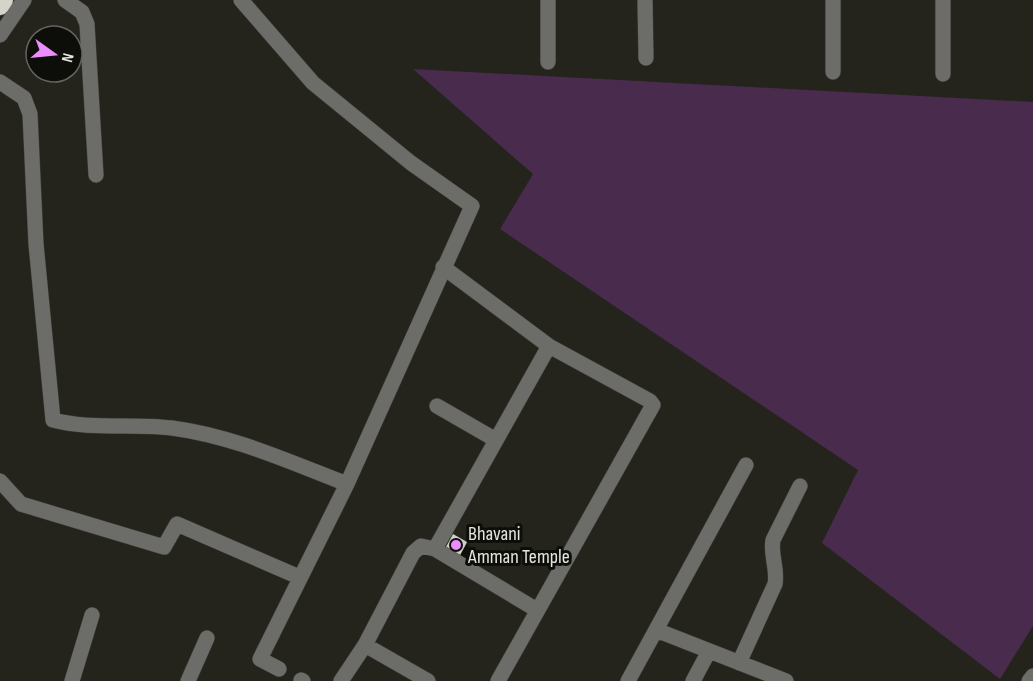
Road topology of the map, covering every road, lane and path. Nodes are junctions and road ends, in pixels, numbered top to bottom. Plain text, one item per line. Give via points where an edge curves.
1 (4, 0) edge
2 (24, 0) edge
3 (65, 0) edge
4 (241, 0) edge
5 (548, 0) edge
6 (645, 0) edge
7 (833, 0) edge
8 (943, 0) edge
9 (0, 6) edge
10 (0, 35) edge
11 (646, 58) dead end
12 (548, 62) dead end
13 (833, 72) dead end
14 (943, 74) dead end
15 (0, 82) edge
16 (96, 175) dead end
17 (443, 267) junction
18 (549, 346) junction
19 (437, 406) dead end
20 (496, 440) junction
21 (746, 465) dead end
22 (0, 480) edge
23 (347, 484) junction
24 (800, 486) dead end
25 (435, 549) junction
26 (299, 577) junction
27 (537, 610) junction
28 (92, 615) dead end
29 (656, 630) junction
30 (207, 638) dead end
31 (365, 645) junction
32 (708, 652) junction
33 (739, 663) junction
34 (279, 669) dead end
35 (757, 675) edge
36 (1033, 676) edge
37 (72, 681) edge
38 (188, 681) edge
39 (341, 681) edge
40 (428, 681) edge
41 (498, 681) edge
42 (628, 681) edge
43 (693, 681) edge
44 (786, 681) edge
45 (1029, 681) edge

1 - 9 highway
2 - 10 street
3 - 16 street via 82,12 87,24
4 - 17 street via 313,83 411,163 472,206
5 - 12 street
6 - 11 street
7 - 13 street
8 - 14 street
15 - 23 street via 24,98 30,114 36,244 53,420 72,425 171,428 214,435
17 - 18 street
17 - 23 street
18 - 20 street
18 - 27 street via 653,405
19 - 20 street
20 - 25 street
21 - 29 street
22 - 26 street via 21,504 42,511 165,547 177,524
23 - 26 street
24 - 33 street via 773,540 775,584
25 - 27 street
25 - 31 street via 422,546 413,553
26 - 34 street via 260,659
27 - 41 street
28 - 37 street
29 - 32 street
29 - 42 street
30 - 38 street
31 - 39 street
31 - 40 street
32 - 33 street
32 - 43 street
33 - 35 street
35 - 44 street
36 - 45 street

